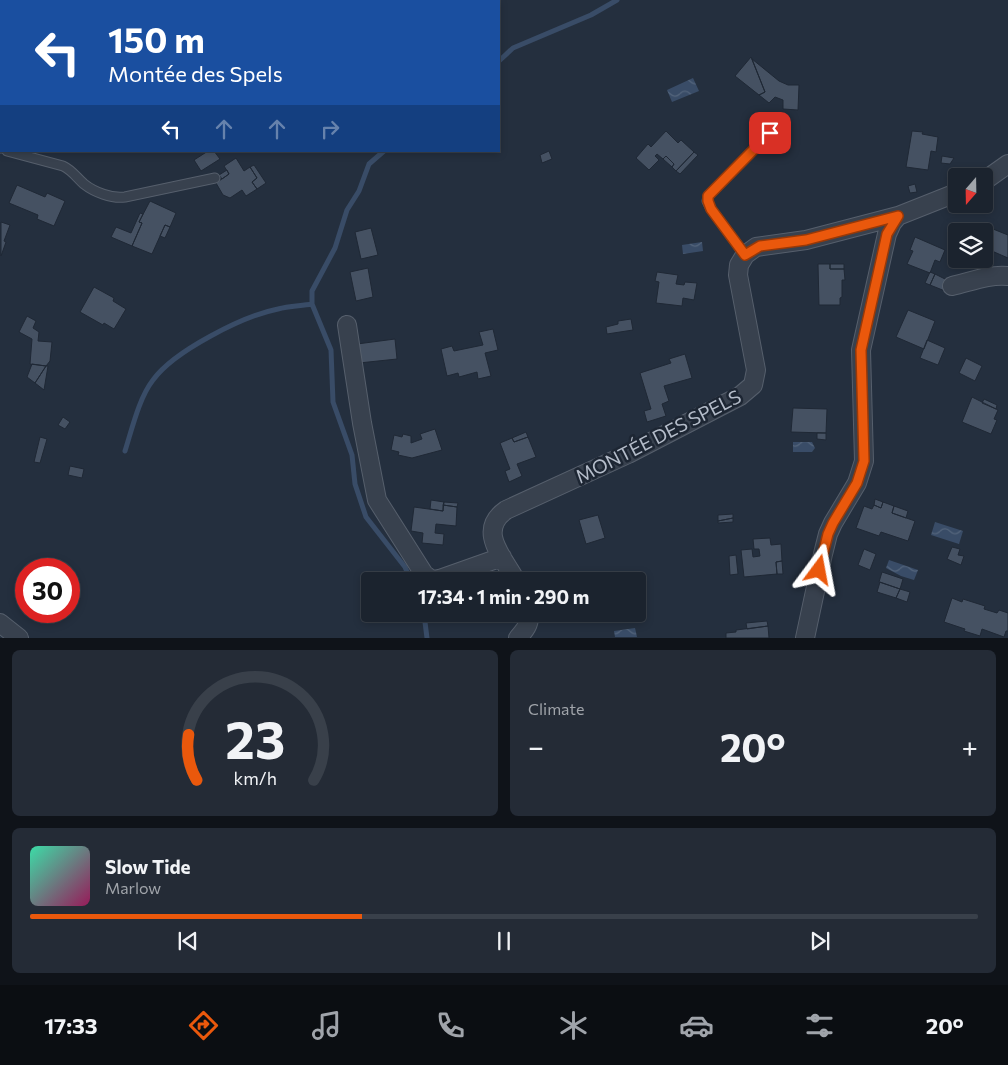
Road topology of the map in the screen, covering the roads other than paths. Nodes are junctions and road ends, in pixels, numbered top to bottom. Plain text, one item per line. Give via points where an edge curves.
1 (770, 133) dead end
2 (12, 152) edge
3 (1008, 164) edge
4 (993, 175) edge
5 (215, 178) dead end
6 (948, 196) edge
7 (898, 216) junction
8 (745, 255) junction
9 (1008, 276) edge
10 (952, 286) dead end
11 (347, 325) dead end
12 (502, 557) junction
13 (511, 572) edge
14 (529, 622) edge
15 (0, 623) edge
16 (19, 638) edge
17 (518, 638) edge
18 (806, 638) edge

1 - 8 lane via 708,196 711,209
2 - 5 lane via 63,166 89,188 115,198
3 - 4 street
6 - 7 street
7 - 8 street via 806,240 760,246
7 - 18 street via 887,234 861,350 864,461 857,483 828,534
8 - 12 street, MONTÉE DES SPELS via 738,275 755,362 755,378 749,390 628,454 506,510 492,526 494,542
9 - 10 street
11 - 12 street via 377,500 424,574 437,580
12 - 13 street, MONTÉE DES SPELS
14 - 17 street
15 - 16 street

